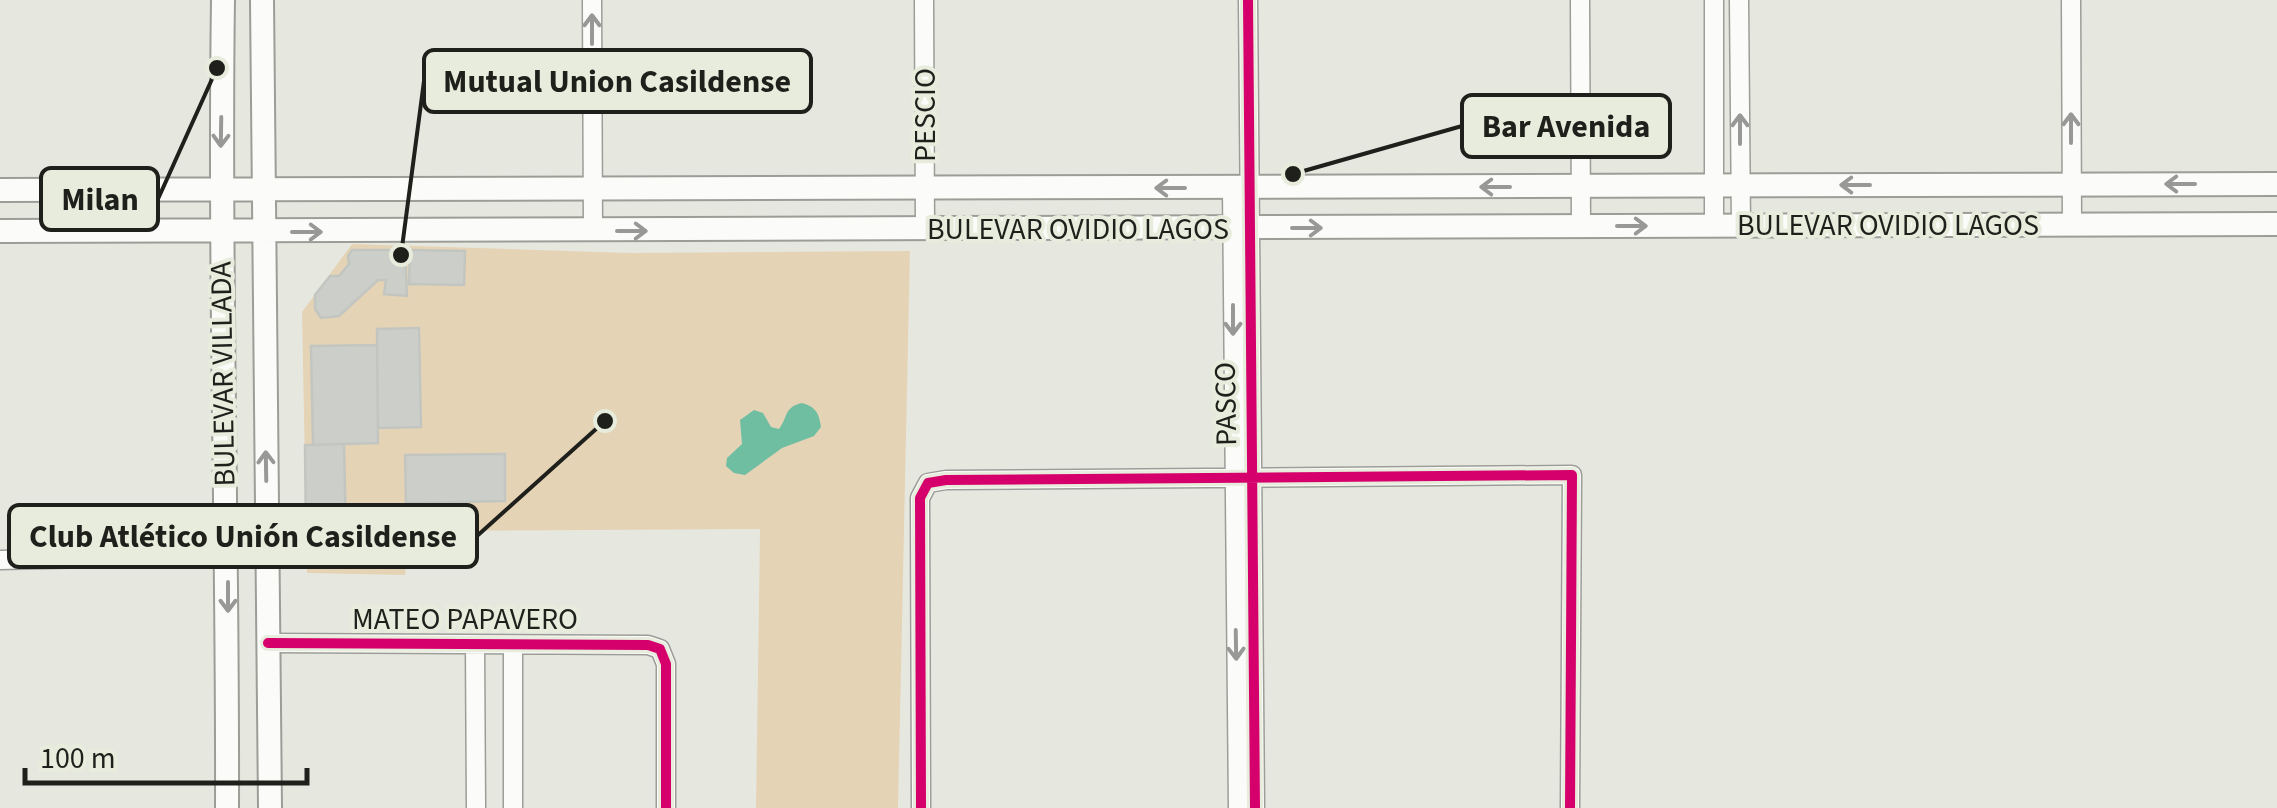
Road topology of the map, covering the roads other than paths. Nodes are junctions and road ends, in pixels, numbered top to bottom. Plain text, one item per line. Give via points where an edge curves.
1 (223, 0) edge
2 (262, 0) edge
3 (592, 0) edge
4 (924, 0) edge
5 (1248, 0) edge
6 (1580, 0) edge
7 (1714, 0) edge
8 (1739, 0) edge
9 (2070, 0) edge
10 (2072, 184) junction
11 (2277, 184) edge
12 (1581, 186) junction
13 (1714, 186) junction
14 (1740, 186) junction
15 (1241, 188) junction
16 (925, 189) junction
17 (0, 190) edge
18 (593, 190) junction
19 (220, 192) junction
20 (263, 192) junction
21 (2277, 224) edge
22 (2072, 225) junction
23 (1581, 226) junction
24 (1714, 226) junction
25 (1741, 226) junction
26 (1241, 229) junction
27 (925, 230) junction
28 (593, 231) junction
29 (0, 232) edge
30 (264, 232) junction
31 (220, 233) junction
32 (1243, 477) junction
33 (228, 555) junction
34 (267, 557) junction
35 (0, 560) edge
36 (268, 642) junction
37 (475, 645) junction
38 (513, 645) junction
39 (227, 808) edge
40 (270, 808) edge
41 (476, 808) edge
42 (513, 808) edge
43 (666, 808) edge
44 (921, 808) edge
45 (1238, 808) edge
46 (1255, 808) edge
47 (1570, 808) edge

1 -> 19 main road, BULEVAR VILLADA
2 - 20 main road, BULEVAR VILLADA
18 -> 3 street
4 - 16 street, PESCIO
5 - 15 street, PASCO
6 - 12 street
7 - 13 street
14 -> 8 street
10 -> 9 street
11 -> 10 main road, BULEVAR OVIDIO LAGOS
10 -> 14 main road, BULEVAR OVIDIO LAGOS
10 - 22 street
12 - 13 main road, BULEVAR OVIDIO LAGOS
12 -> 15 main road, BULEVAR OVIDIO LAGOS
12 - 23 street
13 - 14 main road, BULEVAR OVIDIO LAGOS
13 - 24 street
14 - 25 street
15 -> 16 main road, BULEVAR OVIDIO LAGOS
15 - 26 street, PASCO
16 - 18 main road, BULEVAR OVIDIO LAGOS
16 - 27 street, PESCIO
17 - 19 main road, BULEVAR OVIDIO LAGOS
18 - 20 main road, BULEVAR OVIDIO LAGOS
18 - 28 street
19 - 20 main road, BULEVAR OVIDIO LAGOS
19 - 31 main road, BULEVAR VILLADA
20 - 30 main road, BULEVAR VILLADA
21 - 22 main road, BULEVAR OVIDIO LAGOS
22 - 25 main road, BULEVAR OVIDIO LAGOS
23 -> 24 main road, BULEVAR OVIDIO LAGOS
26 -> 23 main road, BULEVAR OVIDIO LAGOS
24 - 25 main road, BULEVAR OVIDIO LAGOS
26 - 27 main road, BULEVAR OVIDIO LAGOS
26 - 32 street, PASCO
28 -> 27 main road, BULEVAR OVIDIO LAGOS
30 -> 28 main road, BULEVAR OVIDIO LAGOS
29 - 31 main road, BULEVAR OVIDIO LAGOS
30 - 31 main road, BULEVAR OVIDIO LAGOS
34 -> 30 main road, BULEVAR VILLADA
31 - 33 main road, BULEVAR VILLADA
32 - 44 street via 928,483 920,498
32 -> 45 street, PASCO
32 - 46 street, PASCO
32 - 47 street via 1572,474
33 - 34 street
33 - 35 street
33 -> 39 main road, BULEVAR VILLADA
34 - 36 main road, BULEVAR VILLADA
36 - 37 street, MATEO PAPAVERO
36 - 40 main road, BULEVAR VILLADA
37 - 38 street, MATEO PAPAVERO
37 - 41 street
38 - 42 street
38 - 43 street, MATEO PAPAVERO via 660,649 666,664

